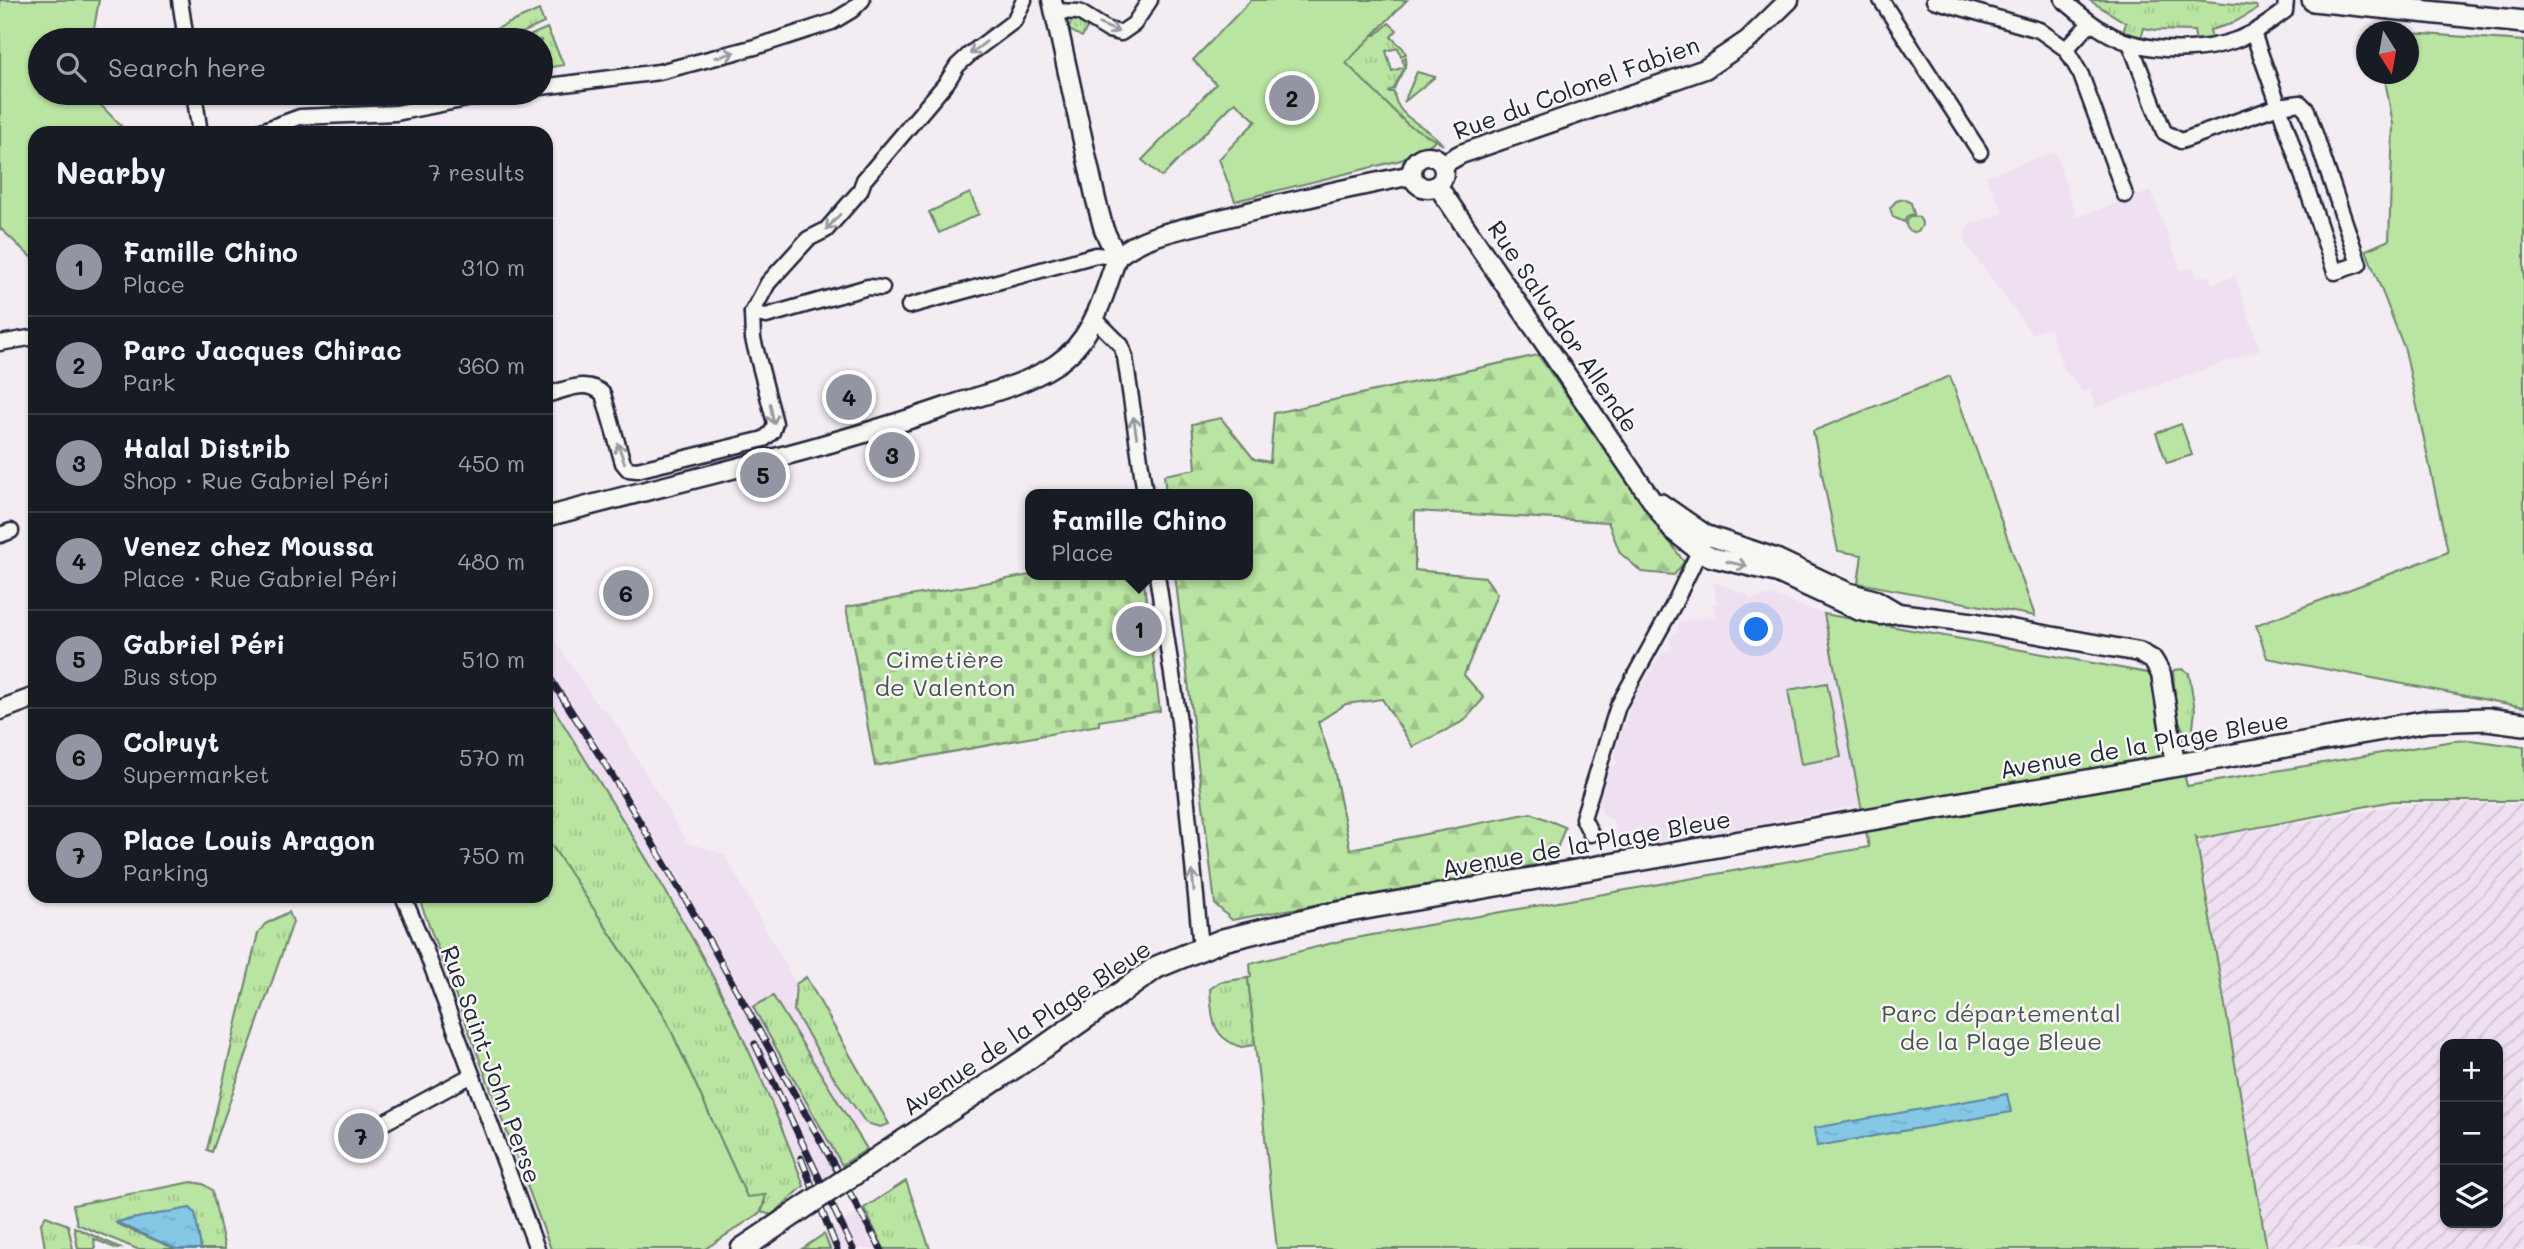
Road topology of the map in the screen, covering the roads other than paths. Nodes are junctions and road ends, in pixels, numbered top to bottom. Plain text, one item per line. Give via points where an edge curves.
1 (180, 0) edge
2 (862, 0) edge
3 (1024, 0) edge
4 (1150, 0) edge
5 (1789, 0) edge
6 (1881, 0) edge
7 (1934, 0) edge
8 (2063, 0) edge
9 (2286, 0) edge
10 (2313, 0) edge
11 (2408, 0) edge
12 (1054, 5) edge
13 (2524, 12) edge
14 (2524, 22) edge
15 (2090, 23) junction
16 (184, 28) edge
17 (2253, 33) junction
18 (2130, 43) junction
19 (2066, 49) junction
20 (553, 85) edge
21 (196, 105) edge
22 (436, 105) edge
23 (2279, 106) junction
24 (199, 126) edge
25 (275, 126) edge
26 (1980, 152) dead end
27 (1443, 164) junction
28 (1412, 174) junction
29 (1437, 186) junction
30 (2125, 195) dead end
31 (1117, 257) junction
32 (882, 288) dead end
33 (909, 306) dead end
34 (752, 313) junction
35 (1096, 320) junction
36 (28, 338) edge
37 (0, 344) edge
38 (553, 393) edge
39 (702, 456) junction
40 (707, 475) junction
41 (1144, 489) edge
42 (553, 515) edge
43 (1703, 543) junction
44 (1158, 580) edge
45 (28, 700) edge
46 (0, 710) edge
47 (2524, 724) edge
48 (2175, 764) junction
49 (1591, 834) dead end
50 (406, 903) edge
51 (1201, 948) junction
52 (472, 1075) junction
53 (374, 1128) dead end
54 (537, 1249) edge
55 (742, 1249) edge

1 - 16 street
20 -> 2 street via 659,72 816,29
3 -> 34 street via 1014,21 957,66 826,230 808,239 768,283
12 -> 4 street via 1121,33 1134,24
5 - 27 street, Rue du Colonel Fabien via 1748,40 1705,69
6 - 26 street
7 - 19 street via 2039,30
8 - 15 street
9 - 17 street via 2286,11
10 - 14 main road
11 - 13 main road
12 - 31 street via 1096,200
15 - 18 street
15 - 19 street
17 - 18 street via 2216,46 2173,49
17 - 23 street
18 - 23 street via 2164,132 2181,141
19 - 30 street via 2081,75
21 - 24 street
22 - 25 street via 396,113 300,117
23 - 23 street via 2335,272 2359,264 2307,110 2300,103
27 - 28 street via 1423,156 1414,163
27 - 29 street via 1444,176
28 - 29 street via 1422,187
28 - 31 street via 1157,236 1130,246
29 - 43 street, Rue Salvador Allende via 1672,530
31 - 33 street via 1096,255
31 - 35 street
32 - 34 street via 868,287 766,316
34 -> 39 street via 753,340 775,423 772,432 764,439
35 - 40 street via 1056,365 1028,379 898,423
41 -> 35 street via 1125,358 1121,345
36 - 37 street
39 -> 38 street via 628,469 603,394 595,386
39 - 40 street
40 - 42 street
43 - 48 street, Rue Salvador Allende via 1731,564 1778,573 1860,611 1977,623 2139,652 2153,660 2161,674
43 - 49 street via 1618,706 1583,818
51 -> 44 street via 1179,721
45 - 46 street
47 - 48 main road, Avenue de la Plage Bleue via 2487,719 2428,721
48 - 51 main road, Avenue de la Plage Bleue via 1326,915
50 - 52 street, Rue Saint-John Perse
51 - 55 main road, Avenue de la Plage Bleue, bridge via 1157,967
52 - 53 street
52 - 54 street, Rue Saint-John Perse

